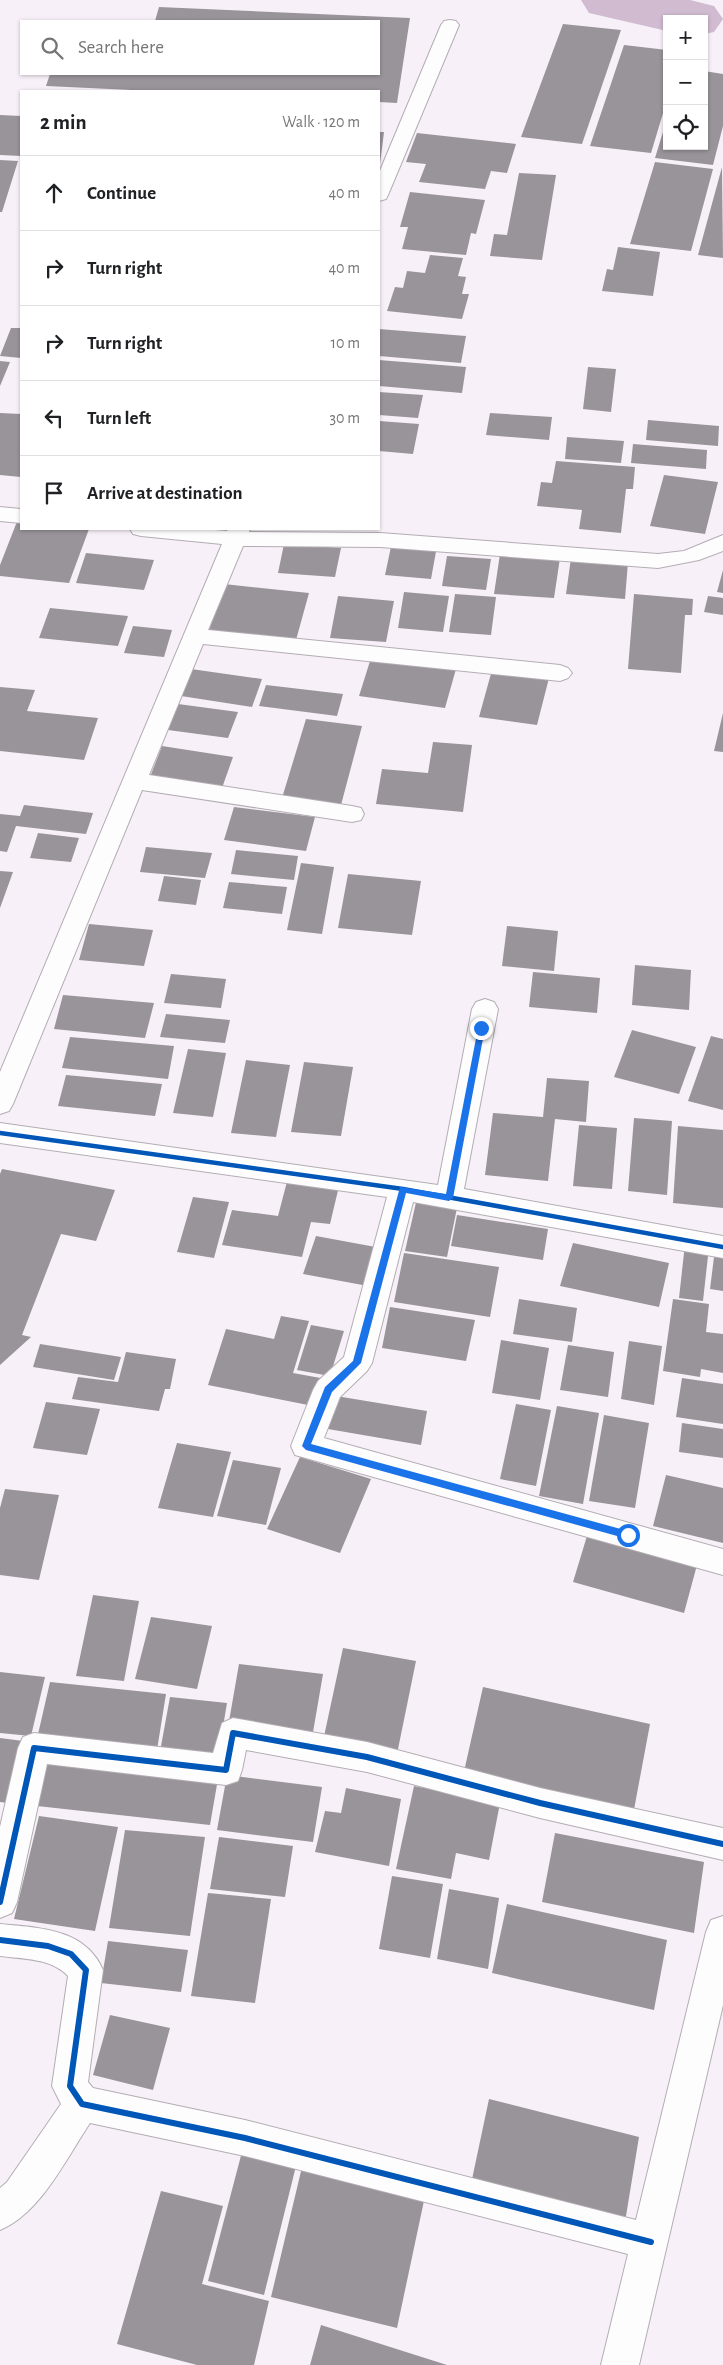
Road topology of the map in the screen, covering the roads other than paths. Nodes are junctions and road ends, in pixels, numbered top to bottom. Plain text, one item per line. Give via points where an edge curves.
1 (450, 26) dead end
2 (380, 193) edge
3 (0, 514) edge
4 (20, 516) edge
5 (160, 530) edge
6 (237, 534) edge
7 (723, 542) edge
8 (194, 636) junction
9 (560, 674) dead end
10 (134, 781) junction
11 (352, 814) dead end
12 (485, 1009) dead end
13 (0, 1104) edge
14 (0, 1133) edge
15 (403, 1189) junction
16 (449, 1198) junction
17 (723, 1247) edge
18 (723, 1562) edge
19 (723, 1844) edge
20 (0, 1902) edge
21 (723, 1932) edge
22 (0, 1940) edge
23 (82, 2104) junction
24 (0, 2212) edge
25 (651, 2242) junction
26 (620, 2365) edge

1 - 2 street
3 - 4 street
5 - 6 street
6 - 7 street via 388,540 658,561 700,555
6 - 8 street
8 - 9 street
8 - 10 street
10 - 11 street
10 - 13 street
12 - 16 street
14 - 15 street
15 - 16 street
15 - 18 street via 357,1363 328,1390 306,1446
16 - 17 street
19 - 20 street via 540,1803 367,1757 233,1733 226,1770 34,1748
21 - 25 street
22 - 23 street via 48,1946 71,1954 86,1970 70,2086
23 - 24 street via 20,2195
23 - 25 street via 245,2138
25 - 26 street

